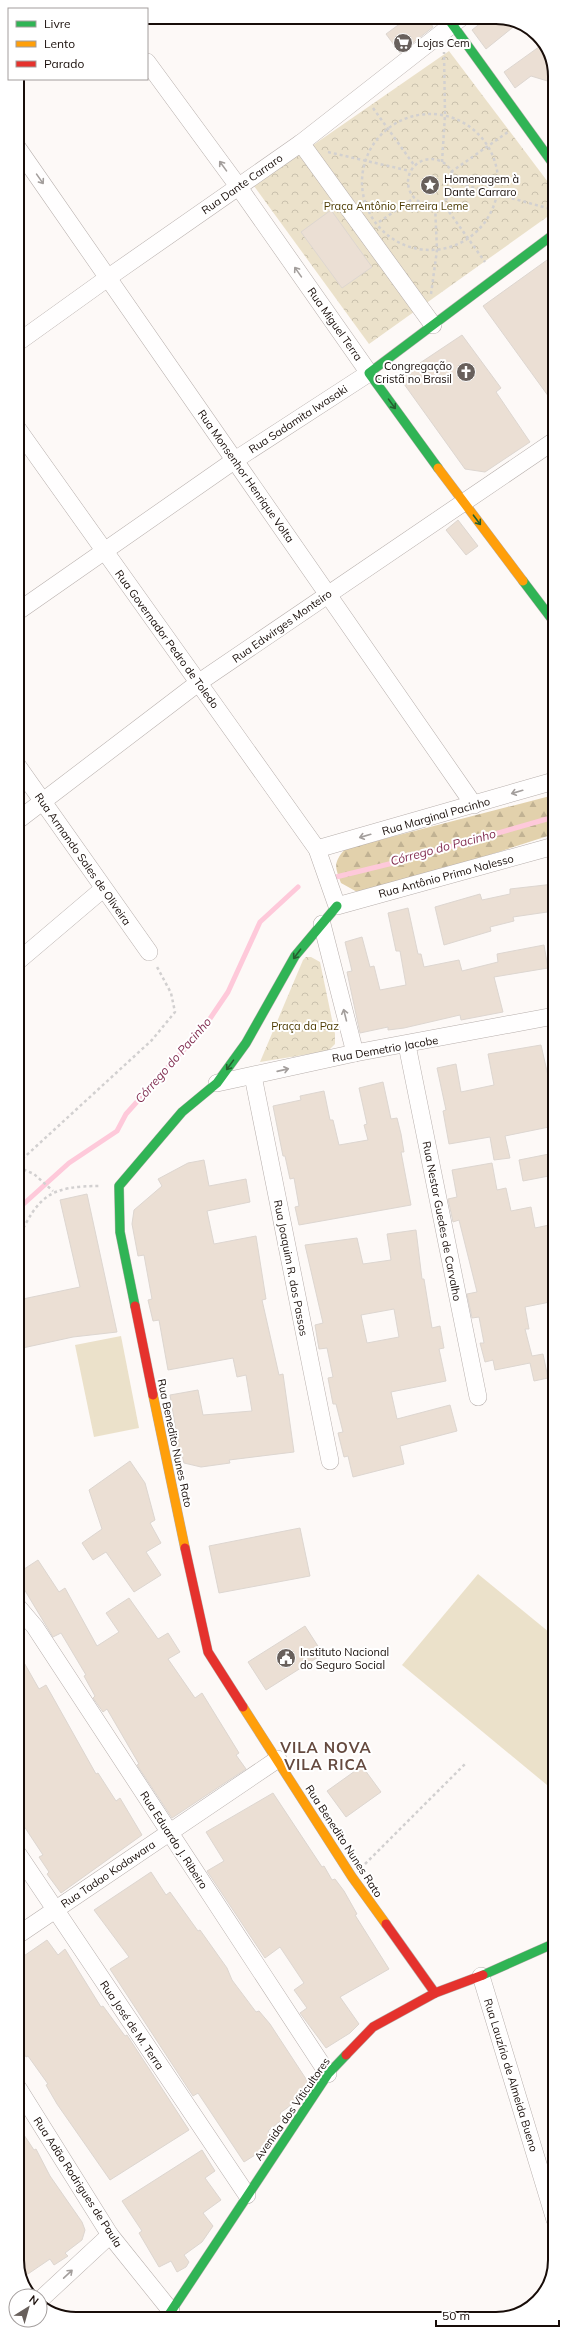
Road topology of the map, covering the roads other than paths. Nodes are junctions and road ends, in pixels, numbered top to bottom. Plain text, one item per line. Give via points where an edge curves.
1 (450, 24) edge
2 (452, 24) edge
3 (148, 63) edge
4 (302, 145) junction
5 (548, 156) edge
6 (24, 158) edge
7 (238, 186) junction
8 (548, 239) edge
9 (109, 277) junction
10 (431, 321) junction
11 (24, 338) edge
12 (369, 373) junction
13 (24, 438) edge
14 (548, 445) edge
15 (235, 460) junction
16 (463, 502) junction
17 (104, 552) junction
18 (329, 593) junction
19 (24, 607) edge
20 (548, 614) edge
21 (198, 683) junction
22 (24, 776) edge
23 (548, 784) edge
24 (41, 801) junction
25 (474, 805) junction
26 (24, 815) edge
27 (548, 848) edge
28 (317, 849) junction
29 (103, 889) junction
30 (337, 906) junction
31 (322, 924) junction
32 (149, 952) road end
33 (24, 956) edge
34 (548, 1017) edge
35 (407, 1045) junction
36 (355, 1053) junction
37 (253, 1076) junction
38 (217, 1083) junction
39 (478, 1397) dead end
40 (330, 1461) dead end
41 (24, 1614) edge
42 (278, 1759) junction
43 (169, 1833) junction
44 (24, 1863) edge
45 (55, 1910) junction
46 (24, 1931) edge
47 (548, 1946) edge
48 (481, 1976) junction
49 (435, 1993) junction
50 (328, 2074) junction
51 (24, 2098) edge
52 (247, 2195) junction
53 (548, 2197) edge
54 (110, 2235) junction
55 (48, 2293) edge
56 (167, 2312) edge
57 (171, 2312) edge

1 - 4 street, Rua Dante Carraro
2 - 5 main road
7 -> 3 street, Rua Miguel Terra
4 - 7 street, Rua Dante Carraro
4 - 10 street via 371,228
6 -> 9 street, Rua Monsenhor Henrique Volta
7 - 9 street, Rua Dante Carraro
12 -> 7 street, Rua Miguel Terra
8 - 10 main road, Rua Sadamita Iwasaki via 496,278
9 - 11 street, Rua Dante Carraro
9 - 15 street, Rua Monsenhor Henrique Volta
10 - 12 main road, Rua Sadamita Iwasaki
12 - 15 street, Rua Sadamita Iwasaki
12 -> 16 main road, Rua Miguel Terra
13 - 17 street, Rua Governador Pedro de Toledo
14 - 16 street, Rua Edwirges Monteiro
15 - 17 street, Rua Sadamita Iwasaki
15 - 18 street, Rua Monsenhor Henrique Volta
16 - 18 street, Rua Edwirges Monteiro
16 -> 20 main road, Rua Miguel Terra
17 - 19 street, Rua Sadamita Iwasaki
17 - 21 street, Rua Governador Pedro de Toledo
18 - 21 street, Rua Edwirges Monteiro
18 - 25 street, Rua Monsenhor Henrique Volta
21 - 24 street, Rua Edwirges Monteiro
21 - 28 street, Rua Governador Pedro de Toledo
22 - 24 street, Rua Armando Sales de Oliveira
23 -> 25 street, Rua Marginal Pacinho
24 - 26 street, Rua Edwirges Monteiro
24 - 29 street, Rua Armando Sales de Oliveira
25 -> 28 street, Rua Marginal Pacinho
27 - 30 street, Rua Antônio Primo Nalesso
28 - 30 street, Rua Governador Pedro de Toledo
29 - 32 street, Rua Armando Sales de Oliveira
29 - 33 street
30 - 31 main road
36 -> 31 street
31 -> 38 main road via 295,956 246,1043
34 - 35 street, Rua Demetrio Jacobe
35 - 36 street, Rua Demetrio Jacobe
35 - 39 street, Rua Nestor Guedes de Carvalho
37 -> 36 street, Rua Demetrio Jacobe
37 - 38 street, Rua Demetrio Jacobe
37 - 40 street, Rua Joaquim R. dos Passos
38 - 42 main road, Rua Benedito Nunes Rato via 182,1112 119,1186 118,1212 202,1632 218,1672
41 - 43 street, Rua Eduardo J. Ribeiro via 35,1627
42 - 43 street, Rua Tadao Kodawara
42 - 49 main road, Rua Benedito Nunes Rato via 352,1878
43 - 45 street, Rua Tadao Kodawara
43 - 50 street, Rua Eduardo J. Ribeiro
44 - 45 street, Rua José de M. Terra
45 - 46 street, Rua Tadao Kodawara
45 - 52 street, Rua José de M. Terra
47 - 48 main road, Avenida dos Viticultores
48 - 49 main road, Avenida dos Viticultores
48 - 53 street, Rua Lauzírio de Almeida Bueno
49 - 50 main road, Avenida dos Viticultores via 374,2027
50 - 52 main road, Avenida dos Viticultores
51 - 54 street, Rua Adão Rodrigues de Paula
52 - 57 main road, Avenida dos Viticultores
55 -> 54 street
54 - 56 street, Rua Adão Rodrigues de Paula

